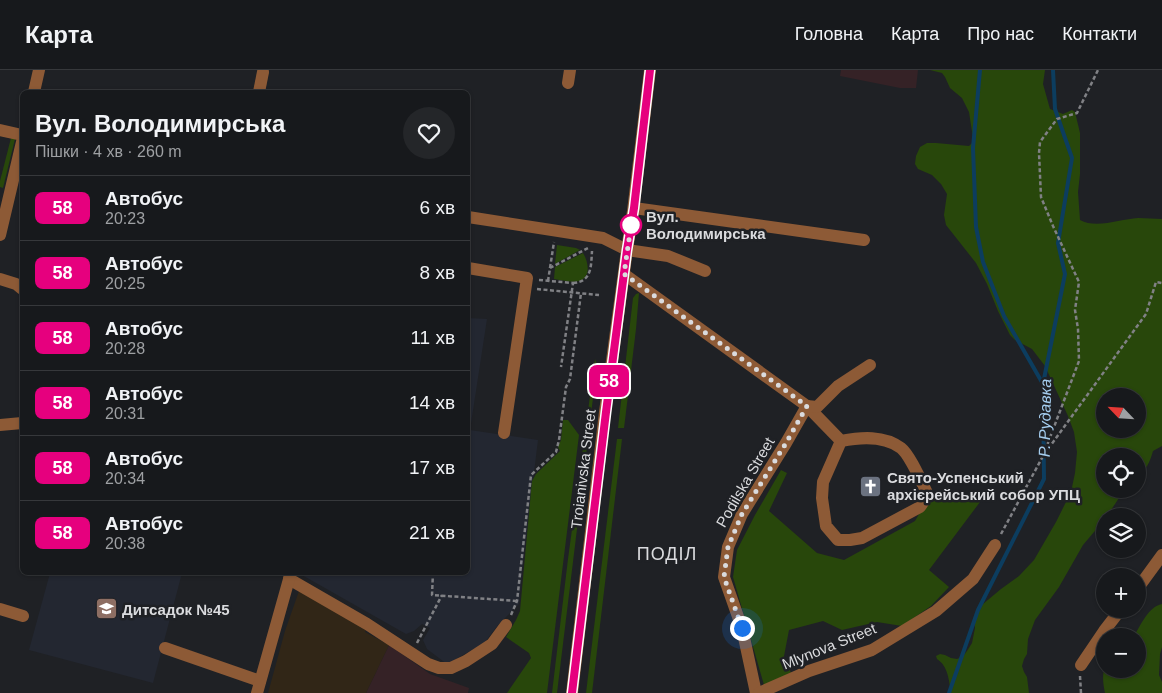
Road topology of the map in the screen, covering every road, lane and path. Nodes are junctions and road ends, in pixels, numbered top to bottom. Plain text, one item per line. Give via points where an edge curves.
1 (39, 70) edge
2 (650, 70) edge
3 (1098, 70) edge
4 (263, 72) dead end
5 (34, 90) edge
6 (259, 90) edge
7 (0, 130) edge
8 (20, 135) edge
9 (20, 150) edge
10 (634, 208) junction
11 (470, 217) edge
12 (0, 235) edge
13 (864, 240) dead end
14 (554, 242) dead end
15 (588, 248) dead end
16 (627, 250) junction
17 (592, 251) dead end
18 (470, 268) edge
19 (550, 268) junction
20 (704, 271) dead end
21 (624, 274) junction
22 (0, 279) edge
23 (573, 283) junction
24 (1162, 283) edge
25 (20, 287) edge
26 (526, 288) junction
27 (572, 293) junction
28 (581, 293) junction
29 (599, 295) dead end
30 (870, 365) dead end
31 (561, 367) dead end
32 (807, 406) junction
33 (20, 423) edge
34 (0, 425) edge
35 (504, 434) dead end
36 (841, 441) junction
37 (1044, 456) junction
38 (995, 545) joint
39 (1162, 555) edge
40 (433, 575) edge
41 (290, 576) edge
42 (1146, 577) edge
43 (442, 595) junction
44 (517, 601) junction
45 (0, 609) edge
46 (23, 616) dead end
47 (1114, 618) edge
48 (506, 625) joint
49 (165, 648) dead end
50 (412, 653) junction
51 (1081, 665) dead end
52 (258, 687) edge
53 (572, 693) edge
54 (757, 693) edge

1 - 5 street
2 - 10 street, Troianivska Street
3 - 37 path via 1076,113 1057,119 1040,142 1041,197 1080,282 1075,310 1078,361
4 - 6 street
7 - 8 street
9 - 12 street
10 - 13 street
10 - 16 street, Troianivska Street
11 - 16 street via 603,238
14 - 19 path
15 - 19 path
16 - 20 street via 668,256
16 - 21 street, Troianivska Street
17 - 23 path via 587,278
18 - 26 street via 527,278
19 - 23 path via 548,281
21 - 32 street
21 - 53 street, Troianivska Street
22 - 25 street
23 - 27 path
24 - 37 path via 1156,282 1146,314
26 - 27 path
26 - 35 street
27 - 28 path
27 - 31 path
28 - 29 path
28 - 44 path via 556,452 531,475
30 - 32 street via 838,386 817,407
32 - 36 street
32 - 54 street, Podilska Street via 742,514 728,547 724,577 742,628
33 - 34 street
36 - 36 street via 824,482 822,498 826,526 838,540 862,538 920,507 928,495 902,449 886,439
37 - 38 path
38 - 54 street, Mlynova Street via 973,579 936,612 872,650
39 - 42 street
40 - 43 path via 432,595
41 - 50 street
41 - 52 street
43 - 44 path
43 - 50 path
44 - 48 path
45 - 46 street
47 - 51 street
48 - 50 street via 492,644 451,668 428,664
49 - 52 street

